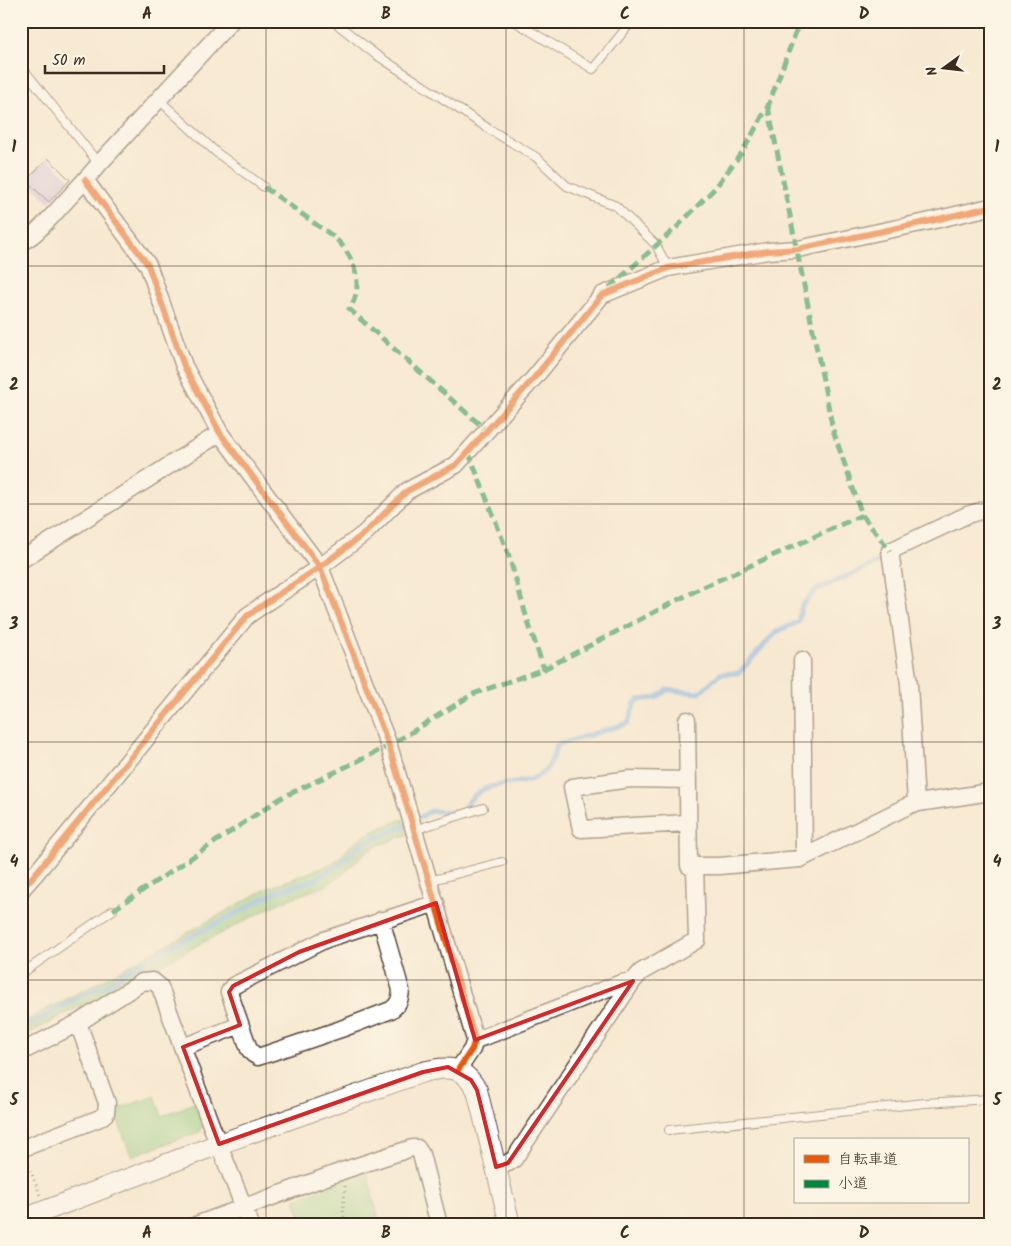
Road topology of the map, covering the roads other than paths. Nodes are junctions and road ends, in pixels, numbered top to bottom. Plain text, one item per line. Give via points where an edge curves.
1 (231, 21) edge
2 (333, 21) edge
3 (514, 21) edge
4 (632, 21) edge
5 (21, 66) edge
6 (158, 99) junction
7 (99, 164) junction
8 (86, 180) junction
9 (264, 186) dead end
10 (990, 208) edge
11 (21, 242) edge
12 (668, 268) junction
13 (220, 433) junction
14 (990, 508) edge
15 (21, 560) edge
16 (320, 567) junction
17 (802, 660) dead end
18 (687, 720) dead end
19 (688, 780) junction
20 (990, 792) edge
21 (916, 803) junction
22 (483, 808) dead end
23 (688, 823) junction
24 (414, 830) junction
25 (804, 857) junction
26 (502, 862) dead end
27 (695, 866) junction
28 (429, 882) junction
29 (21, 890) edge
30 (436, 903) junction
31 (113, 910) dead end
32 (381, 920) junction
33 (21, 974) edge
34 (632, 981) junction
35 (78, 1023) junction
36 (240, 1025) junction
37 (475, 1040) junction
38 (183, 1047) junction
39 (21, 1052) edge
40 (458, 1070) junction
41 (990, 1099) edge
42 (669, 1130) dead end
43 (219, 1144) junction
44 (22, 1149) edge
45 (496, 1167) junction
46 (244, 1207) junction
47 (21, 1220) edge
48 (196, 1225) edge
49 (251, 1225) edge
50 (439, 1225) edge
51 (510, 1225) edge

1 - 6 street
2 - 12 lane via 383,59 489,130 536,157 566,186 616,206 656,245
3 - 4 lane via 593,69
5 - 7 lane
6 - 7 street
6 - 9 lane via 217,153
7 - 8 street
8 - 11 street via 42,226
8 - 13 street via 148,265 184,366
10 - 12 street via 798,248
12 - 16 street via 602,295 456,465 407,491 365,533
13 - 15 street
13 - 16 street
14 - 21 street via 967,515 890,551 909,684
16 - 24 street via 388,746
16 - 29 street via 247,616
17 - 25 street
18 - 19 street
19 - 23 street
19 - 23 street via 630,779 572,786 581,829
20 - 21 street
21 - 25 street
22 - 24 lane
23 - 27 street via 689,866
24 - 28 street
25 - 27 street
26 - 28 lane
27 - 34 street via 696,940 641,972
28 - 30 street
30 - 32 street
30 - 37 street
31 - 33 lane
32 - 36 street via 324,940 233,986 229,992
32 - 36 street via 401,990 400,1000 391,1010 258,1057 249,1049
34 - 37 street
34 - 45 street via 514,1159
35 - 38 street via 142,982 154,981 160,986
35 - 39 street
35 - 44 street via 107,1104 106,1113
36 - 38 street
37 - 40 street
38 - 43 street
40 - 43 street via 448,1067 423,1072
40 - 45 street via 471,1080 477,1090
41 - 42 lane
43 - 46 street
43 - 47 street
45 - 51 street
46 - 48 street
46 - 49 street
46 - 50 street via 417,1148

